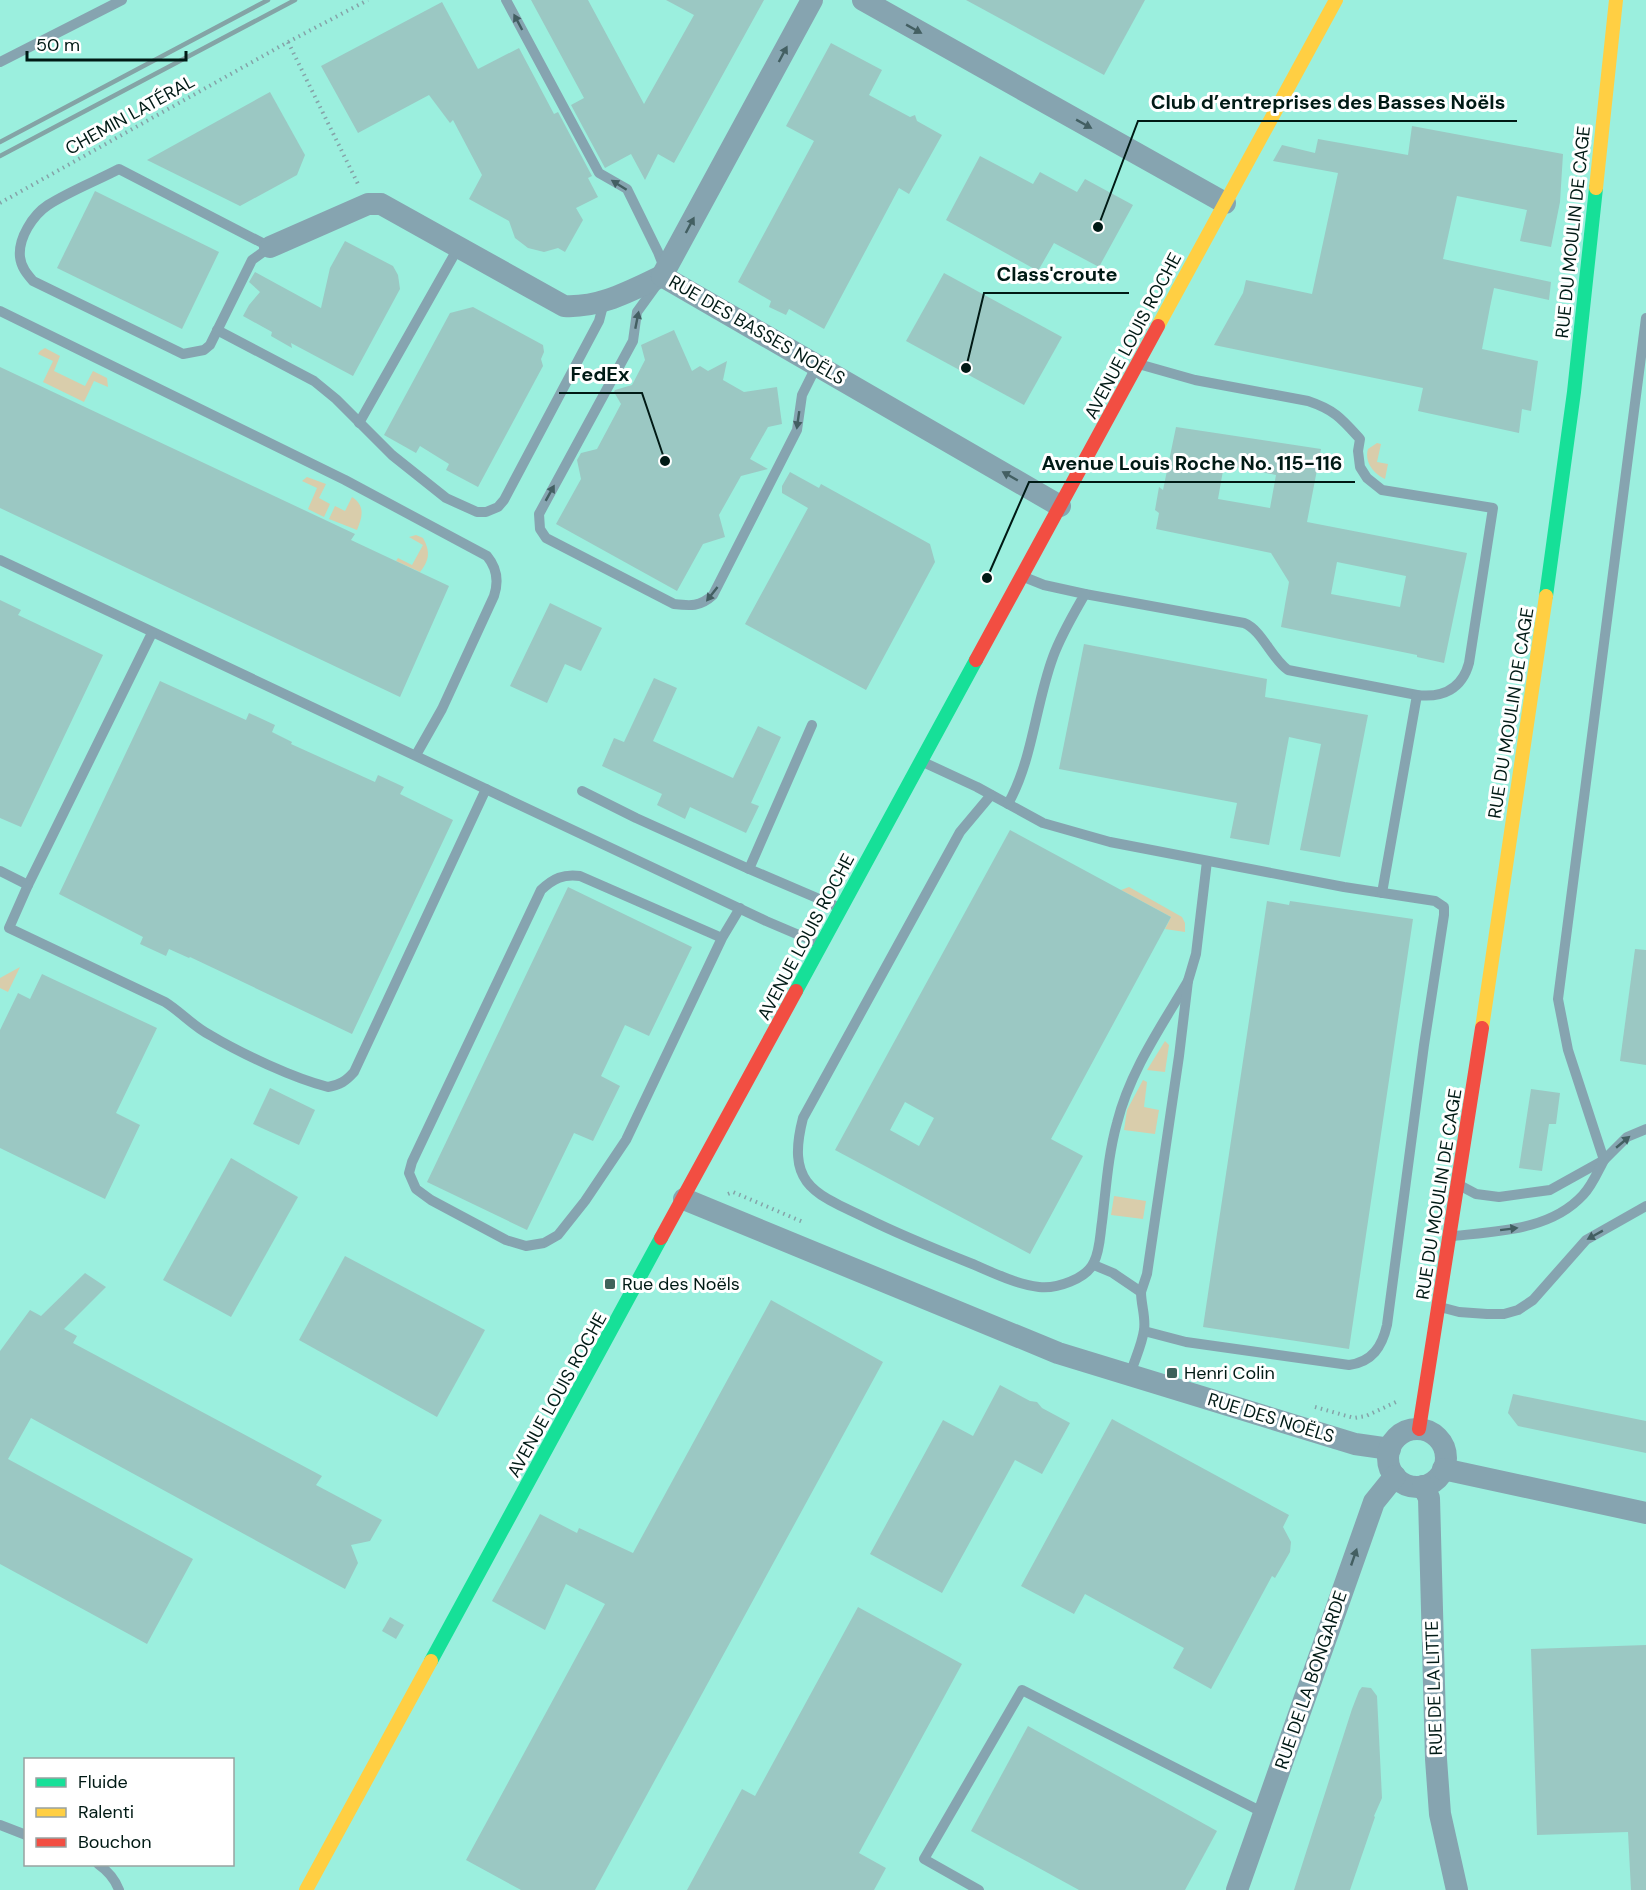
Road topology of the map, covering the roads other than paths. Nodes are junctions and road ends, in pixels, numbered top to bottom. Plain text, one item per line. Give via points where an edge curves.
1 (123, 0) edge
2 (506, 0) edge
3 (812, 0) edge
4 (863, 0) edge
5 (1336, 0) edge
6 (1616, 0) edge
7 (0, 63) edge
8 (1224, 203) junction
9 (270, 246) junction
10 (458, 248) junction
11 (664, 274) junction
12 (604, 302) junction
13 (0, 311) edge
14 (1646, 318) edge
15 (217, 330) junction
16 (1139, 364) junction
17 (817, 365) junction
18 (359, 423) junction
19 (1060, 506) junction
20 (0, 560) edge
21 (1023, 576) junction
22 (1084, 594) junction
23 (152, 633) junction
24 (1417, 695) junction
25 (812, 725) dead end
26 (416, 755) junction
27 (921, 761) junction
28 (486, 789) junction
29 (582, 791) dead end
30 (991, 795) junction
31 (1008, 804) junction
32 (1207, 861) junction
33 (749, 869) junction
34 (0, 871) edge
35 (28, 885) junction
36 (1382, 893) junction
37 (740, 908) junction
38 (841, 909) junction
39 (722, 938) junction
40 (822, 946) junction
41 (1188, 981) junction
42 (1646, 1129) edge
43 (1604, 1160) junction
44 (1459, 1185) junction
45 (684, 1199) junction
46 (1646, 1206) edge
47 (1451, 1237) junction
48 (1094, 1264) junction
49 (1141, 1292) junction
50 (1439, 1307) junction
51 (1144, 1331) junction
52 (1130, 1375) junction
53 (1419, 1429) junction
54 (1390, 1449) junction
55 (1443, 1469) junction
56 (1395, 1476) junction
57 (1423, 1486) junction
58 (1646, 1513) edge
59 (1264, 1813) junction
60 (0, 1825) edge
61 (24, 1834) edge
62 (100, 1866) edge
63 (119, 1890) edge
64 (306, 1890) edge
65 (979, 1890) edge
66 (1237, 1890) edge
67 (1457, 1890) edge

1 - 7 lane
11 -> 2 lane via 658,252 627,189 599,173
11 -> 3 street, RUE DES BASSES NOËLS
4 -> 8 street
5 - 8 main road, AVENUE LOUIS ROCHE
6 - 44 main road, RUE DU MOULIN DE CAGE via 1560,495
8 - 16 main road, AVENUE LOUIS ROCHE
9 - 10 street via 368,204 381,204
9 - 15 lane via 252,260
9 - 15 lane via 119,169 47,206 32,221 19,255 23,269 33,281 183,354 204,350
10 - 12 street via 564,306
10 - 18 lane
11 - 12 street
11 - 17 street, RUE DES BASSES NOËLS
17 -> 11 lane via 802,395 797,430 713,595 703,603 693,607 674,604 546,538 540,529 539,514 633,341 637,312
12 - 18 lane via 599,321 498,507 477,512 446,498
13 - 26 lane via 345,480 487,556 496,574 495,596
14 - 43 lane via 1558,999 1569,1050
15 - 18 lane via 314,381
16 - 19 main road, AVENUE LOUIS ROCHE
16 - 24 lane via 1195,380 1324,406 1360,439 1360,467 1382,490 1493,508 1466,672 1442,695
19 -> 17 street, RUE DES BASSES NOËLS
19 - 21 main road, AVENUE LOUIS ROCHE
20 - 23 lane
21 - 22 lane
21 - 27 main road, AVENUE LOUIS ROCHE
22 - 24 lane via 1244,623 1255,630 1288,670
22 - 31 lane via 1052,658 1021,782
23 - 26 lane
23 - 35 lane
24 - 36 lane
25 - 33 lane
26 - 28 lane
27 - 30 lane
27 - 38 main road, AVENUE LOUIS ROCHE
28 - 35 lane via 354,1072 338,1085 328,1087 261,1061 208,1035 165,1002 9,928
28 - 37 lane
29 - 33 lane
30 - 31 lane
30 - 48 lane via 960,832 803,1118 798,1158 809,1186 829,1201 1015,1282 1054,1287 1074,1280
31 - 32 lane via 1043,823 1110,842
32 - 36 lane
32 - 41 lane via 1196,954
33 - 38 lane
34 - 35 lane
36 - 51 lane via 1435,901 1444,908 1384,1341 1368,1359 1349,1365 1186,1342
37 - 39 lane
37 - 40 lane
38 - 40 main road, AVENUE LOUIS ROCHE
39 - 39 lane via 626,1140 558,1234 544,1243 526,1245 506,1240 416,1189 409,1173 412,1162 541,890 553,879 567,874 580,876
40 - 45 main road, AVENUE LOUIS ROCHE
41 - 48 lane via 1127,1088 1109,1161
41 - 49 lane
43 -> 42 lane via 1627,1137
43 - 44 lane via 1550,1190 1499,1197 1476,1194
47 -> 43 lane via 1546,1221 1585,1194
44 - 47 main road, RUE DU MOULIN DE CAGE
45 - 52 street, RUE DES NOËLS via 1035,1345
45 - 64 main road, AVENUE LOUIS ROCHE
46 -> 50 lane via 1586,1240 1533,1300 1518,1310 1487,1314
47 - 50 main road, RUE DU MOULIN DE CAGE
48 - 49 lane
49 - 51 lane
50 - 53 main road, RUE DU MOULIN DE CAGE
51 - 52 lane
52 - 54 street, RUE DES NOËLS via 1355,1444
53 - 54 street via 1401,1434
53 - 55 street via 1442,1443 1446,1460
54 - 56 street via 1390,1467
55 - 57 street via 1439,1477
55 - 58 street
56 - 57 street via 1408,1485
59 -> 56 street, RUE DE LA BONGARDE via 1374,1502
57 - 67 street, RUE DE LA LITTE via 1429,1498 1440,1814
59 - 65 lane via 1022,1690 924,1859
59 - 66 street, RUE DE LA BONGARDE
60 - 61 lane
62 - 63 lane

